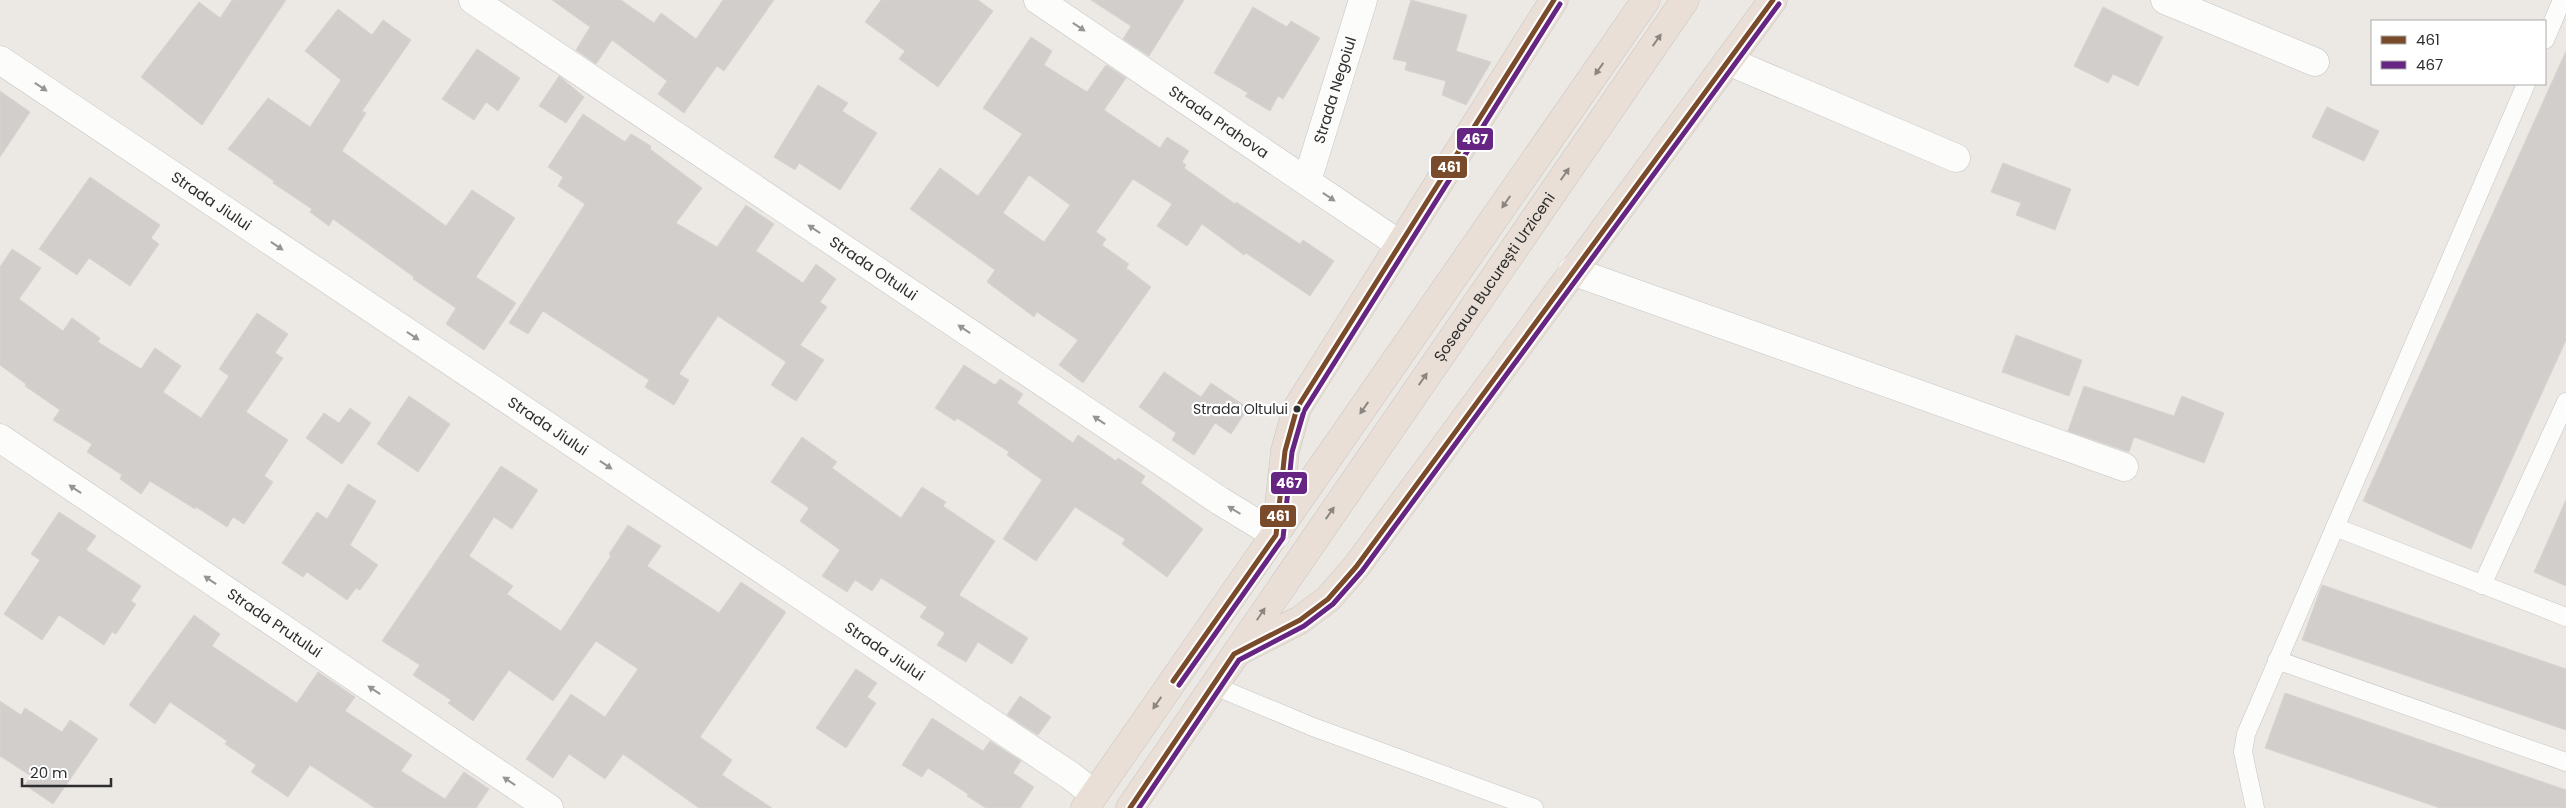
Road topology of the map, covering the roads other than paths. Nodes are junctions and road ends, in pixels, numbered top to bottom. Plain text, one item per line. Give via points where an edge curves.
1 (473, 0) edge
2 (1038, 0) edge
3 (1363, 0) edge
4 (1554, 0) edge
5 (1646, 0) edge
6 (1685, 0) edge
7 (1772, 0) edge
8 (2166, 0) edge
9 (2562, 0) edge
10 (2546, 38) edge
11 (0, 60) edge
12 (1728, 61) junction
13 (2315, 62) dead end
14 (2526, 85) edge
15 (1956, 158) dead end
16 (1307, 181) junction
17 (1399, 244) junction
18 (1572, 271) junction
19 (2566, 402) edge
20 (0, 438) edge
21 (2124, 466) dead end
22 (2335, 527) junction
23 (1276, 535) junction
24 (2482, 584) junction
25 (2566, 617) edge
26 (1234, 654) junction
27 (2277, 660) junction
28 (1212, 685) junction
29 (2566, 762) edge
30 (1090, 801) edge
31 (549, 808) edge
32 (1130, 808) edge
33 (1534, 808) edge
34 (2255, 808) edge

23 -> 1 street, Strada Oltului via 1220,501
2 -> 16 street, Strada Prahova
3 - 16 street, Strada Negoiul
4 - 17 highway
5 -> 23 highway
26 -> 6 highway, Șoseaua București Urziceni
7 - 12 highway
8 - 13 street
9 - 10 lane
11 -> 30 street, Strada Jiului via 1071,776
12 - 15 street
12 - 18 highway
14 - 22 lane
16 -> 17 street, Strada Prahova
17 - 23 highway via 1297,408 1285,451
18 - 21 street
18 - 26 highway via 1356,567 1328,599 1300,620
19 - 24 lane
31 -> 20 street, Strada Prutului
22 - 24 lane
22 - 27 lane
23 -> 30 highway
24 - 25 lane
26 - 28 highway, Șoseaua București Urziceni
27 - 29 lane
27 - 34 lane via 2246,734 2243,752
28 - 32 highway, Șoseaua București Urziceni
28 - 33 lane via 1313,727

